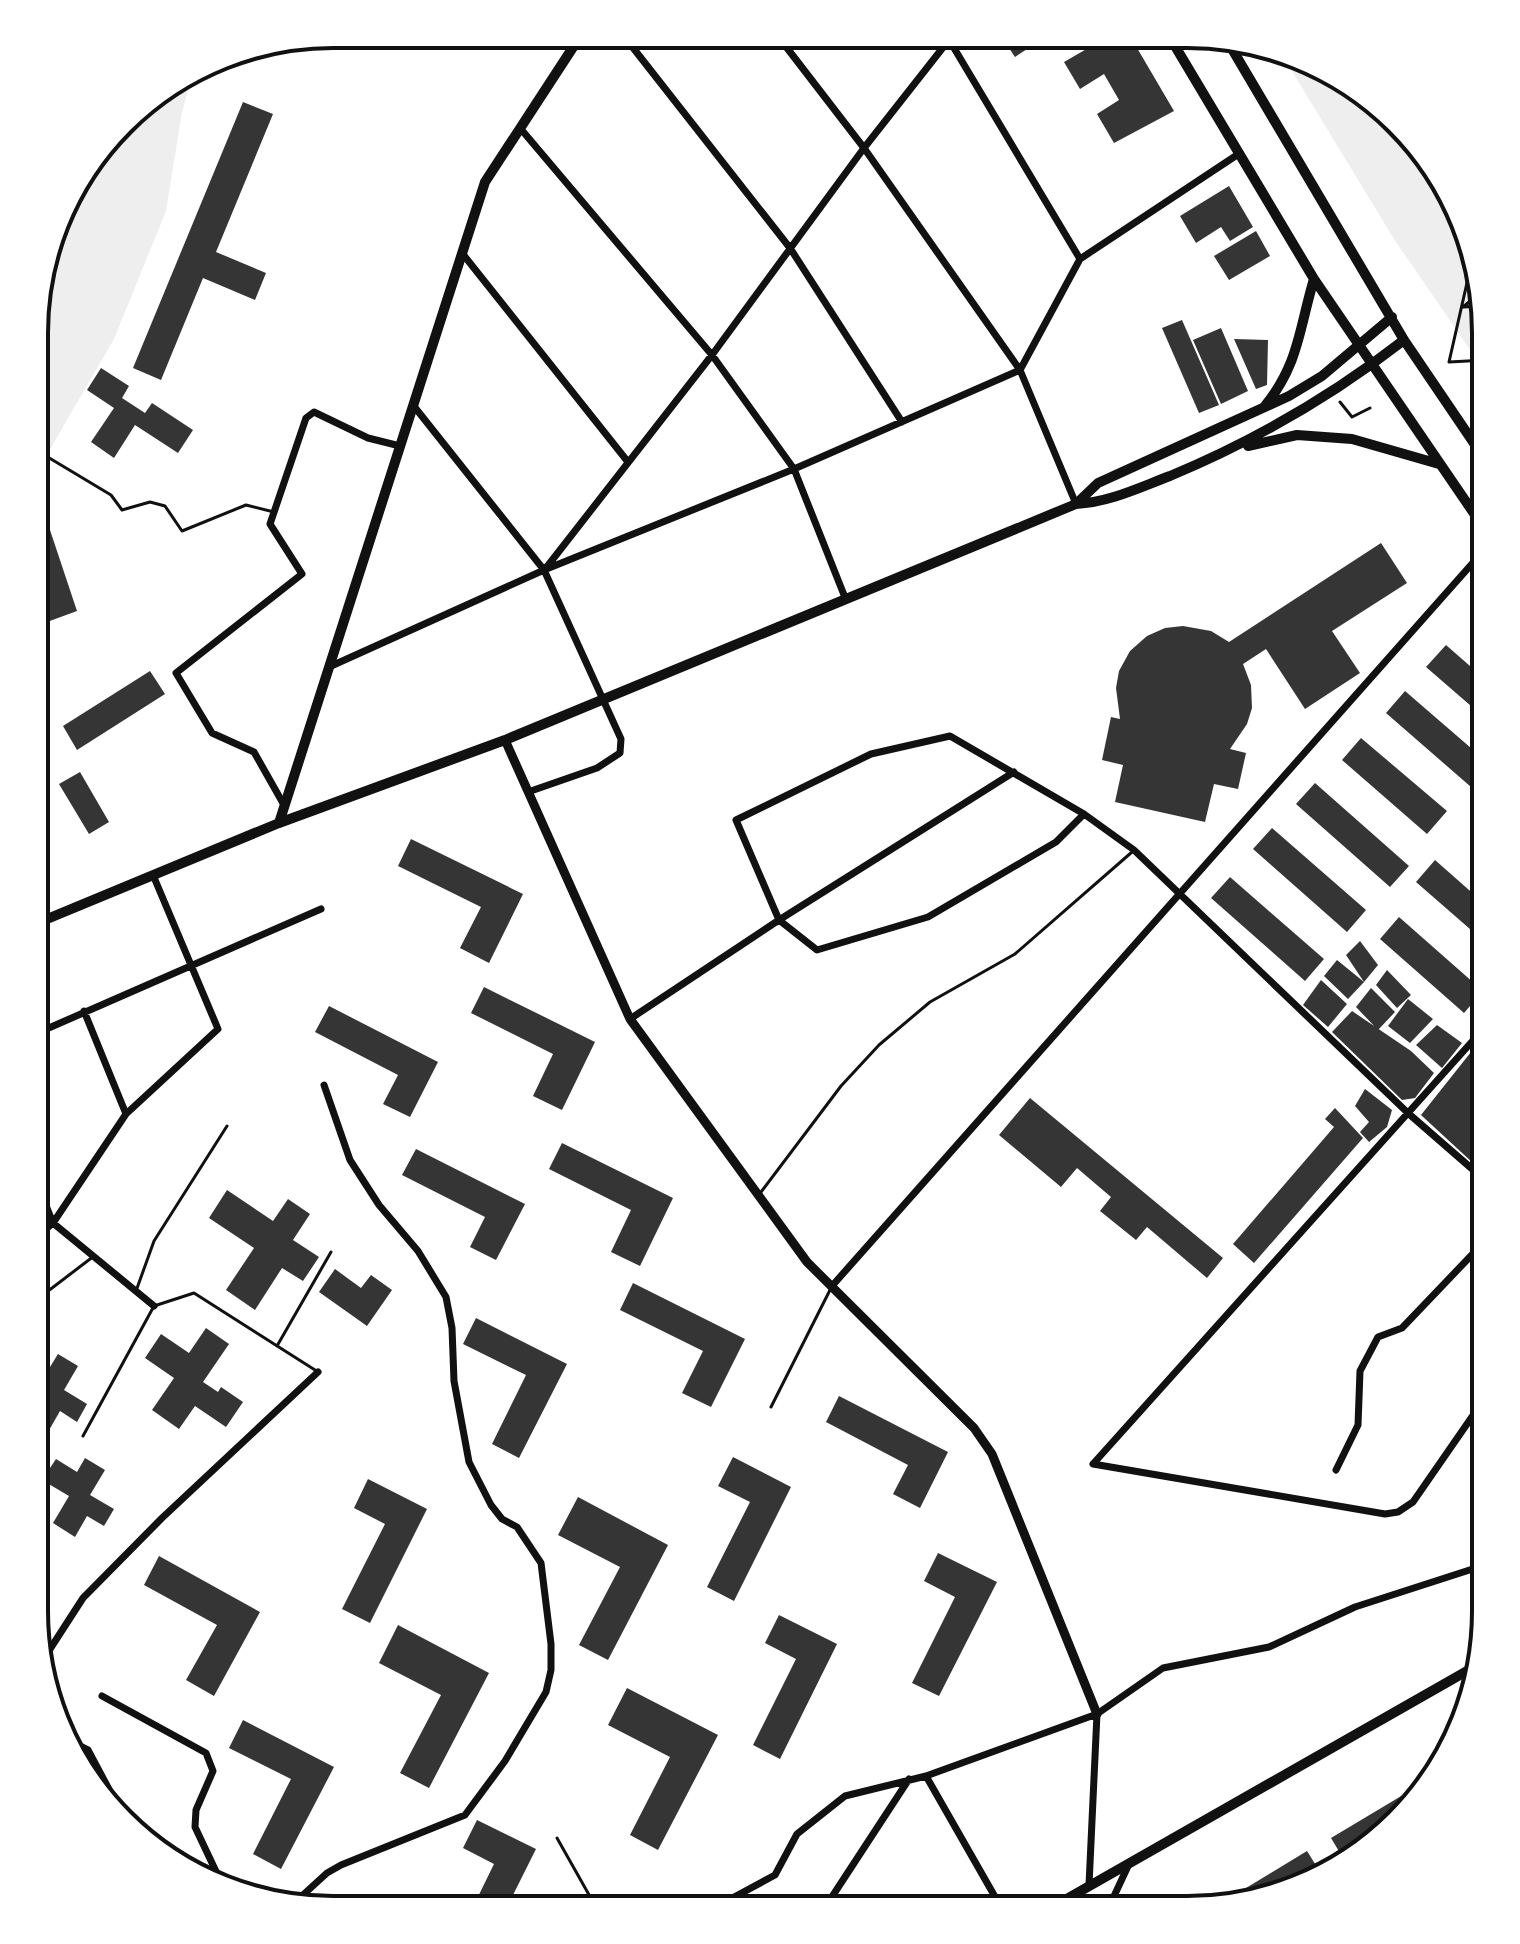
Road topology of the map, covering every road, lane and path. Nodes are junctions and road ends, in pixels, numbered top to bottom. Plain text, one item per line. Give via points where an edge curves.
1 (787, 48) edge
2 (940, 48) edge
3 (956, 48) edge
4 (1176, 48) edge
5 (572, 49) edge
6 (634, 49) edge
7 (1234, 52) edge
8 (520, 128) junction
9 (864, 148) junction
10 (1240, 153) junction
11 (790, 248) junction
12 (462, 253) junction
13 (1080, 259) junction
14 (1314, 279) junction
15 (1468, 283) edge
16 (1470, 301) edge
17 (1463, 307) junction
18 (1471, 307) edge
19 (1392, 317) junction
20 (1404, 340) junction
21 (1357, 344) junction
22 (712, 355) junction
23 (1472, 361) edge
24 (1371, 365) junction
25 (1020, 370) junction
26 (1340, 402) dead end
27 (413, 405) junction
28 (1263, 408) junction
29 (1370, 408) dead end
30 (902, 422) junction
31 (1472, 440) edge
32 (400, 446) junction
33 (1238, 448) junction
34 (48, 457) edge
35 (628, 462) junction
36 (1440, 464) junction
37 (794, 469) junction
38 (1076, 504) junction
39 (1472, 511) edge
40 (274, 512) junction
41 (1472, 564) edge
42 (544, 570) junction
43 (846, 600) junction
44 (329, 668) junction
45 (602, 699) junction
46 (505, 740) junction
47 (1014, 772) junction
48 (528, 792) junction
49 (284, 805) junction
50 (1084, 814) junction
51 (279, 823) junction
52 (1134, 850) junction
53 (153, 875) junction
54 (1179, 896) junction
55 (321, 909) dead end
56 (48, 919) edge
57 (779, 920) junction
58 (191, 966) junction
59 (84, 1011) junction
60 (630, 1019) junction
61 (48, 1028) edge
62 (1472, 1042) edge
63 (324, 1085) dead end
64 (126, 1114) junction
65 (1409, 1114) junction
66 (227, 1126) dead end
67 (1472, 1169) edge
68 (758, 1195) junction
69 (48, 1210) edge
70 (53, 1223) junction
71 (48, 1227) edge
72 (331, 1252) dead end
73 (1472, 1255) edge
74 (94, 1256) junction
75 (832, 1286) junction
76 (48, 1291) edge
77 (136, 1291) junction
78 (154, 1306) junction
79 (277, 1346) junction
80 (318, 1372) joint
81 (771, 1407) dead end
82 (1472, 1417) edge
83 (83, 1436) dead end
84 (1336, 1470) dead end
85 (1472, 1569) edge
86 (50, 1648) edge
87 (1466, 1672) edge
88 (102, 1696) dead end
89 (1097, 1714) junction
90 (82, 1747) edge
91 (926, 1776) junction
92 (909, 1779) junction
93 (106, 1783) edge
94 (557, 1838) dead end
95 (1130, 1862) junction
96 (214, 1870) edge
97 (1089, 1885) junction
98 (304, 1894) edge
99 (833, 1895) edge
100 (994, 1895) edge
101 (1072, 1895) edge
102 (1115, 1895) edge
103 (590, 1896) edge
104 (737, 1896) edge

1 - 9 street
2 - 9 street
3 - 13 street
4 - 10 main road
5 - 8 main road
6 - 11 street
7 - 19 main road
8 - 12 main road via 485,182
8 - 22 street
9 - 11 street
9 - 25 street
10 - 13 street
10 - 14 main road
11 - 22 street
11 - 30 street
12 - 27 main road
12 - 35 street
13 - 25 street
14 - 21 main road
14 - 28 main road via 1296,355 1285,381
15 - 17 path
16 - 17 path
17 - 18 path
17 - 23 path via 1449,362
19 - 20 main road
19 - 21 main road
20 - 24 main road
20 - 31 main road
21 - 24 main road
21 - 28 main road via 1322,376
22 - 35 street
22 - 37 street
24 - 33 main road
24 - 36 main road
25 - 30 street
25 - 38 street
26 - 29 path via 1352,417
27 - 32 main road
27 - 42 street
28 - 38 main road via 1098,483
30 - 37 street
32 - 40 street via 368,438 314,412 306,418
32 - 44 main road
33 - 36 main road via 1297,435 1338,438
33 - 38 main road via 1103,503
34 - 40 lane via 111,495 122,510 150,502 165,506 182,531 246,505
35 - 42 street
36 - 39 main road
37 - 42 street
37 - 43 street
38 - 43 main road
40 - 49 street via 270,524 302,574 176,673 212,733 254,752
41 - 54 street
42 - 44 street
42 - 45 street
43 - 45 main road
44 - 49 main road
45 - 46 main road
45 - 48 street via 621,739 620,753 597,768
46 - 48 street
46 - 51 main road
47 - 50 street
47 - 57 street
47 - 57 street via 950,736 871,754 736,820
48 - 60 street
49 - 51 main road
50 - 52 street
50 - 57 street via 1056,842 928,917 817,950
51 - 53 main road
52 - 54 street
52 - 68 lane via 1015,954 930,1002 879,1045
53 - 56 main road
53 - 58 street
54 - 65 street
54 - 75 street
55 - 58 street
57 - 60 street
58 - 59 street
58 - 64 street via 218,1029
59 - 61 street
59 - 64 street
60 - 68 street
62 - 65 street
63 - 98 street via 350,1160 446,1297 469,1462 491,1505 517,1527 541,1563 551,1670 546,1692 528,1724 465,1815 341,1865
64 - 70 street
65 - 67 street
65 - 82 street via 1093,1464 1385,1514 1413,1502
66 - 77 lane via 154,1241
68 - 75 street via 807,1262
69 - 70 street
70 - 71 street
70 - 74 street
72 - 79 lane
73 - 84 street via 1402,1328 1378,1337 1360,1371 1361,1417
74 - 76 lane
74 - 77 street
75 - 81 lane
75 - 89 street via 974,1428 992,1454
77 - 78 street
78 - 79 lane via 194,1293
78 - 83 lane
79 - 80 lane
80 - 86 street via 83,1598
85 - 89 street via 1355,1607 1269,1647 1163,1668
87 - 95 main road
88 - 96 street via 206,1753 213,1771 196,1810 195,1827
89 - 91 street
89 - 97 street
90 - 93 street
91 - 92 street
91 - 100 street
92 - 99 street
92 - 104 street via 845,1796 797,1834 775,1875
94 - 103 lane
95 - 97 main road
95 - 102 street
97 - 101 main road

